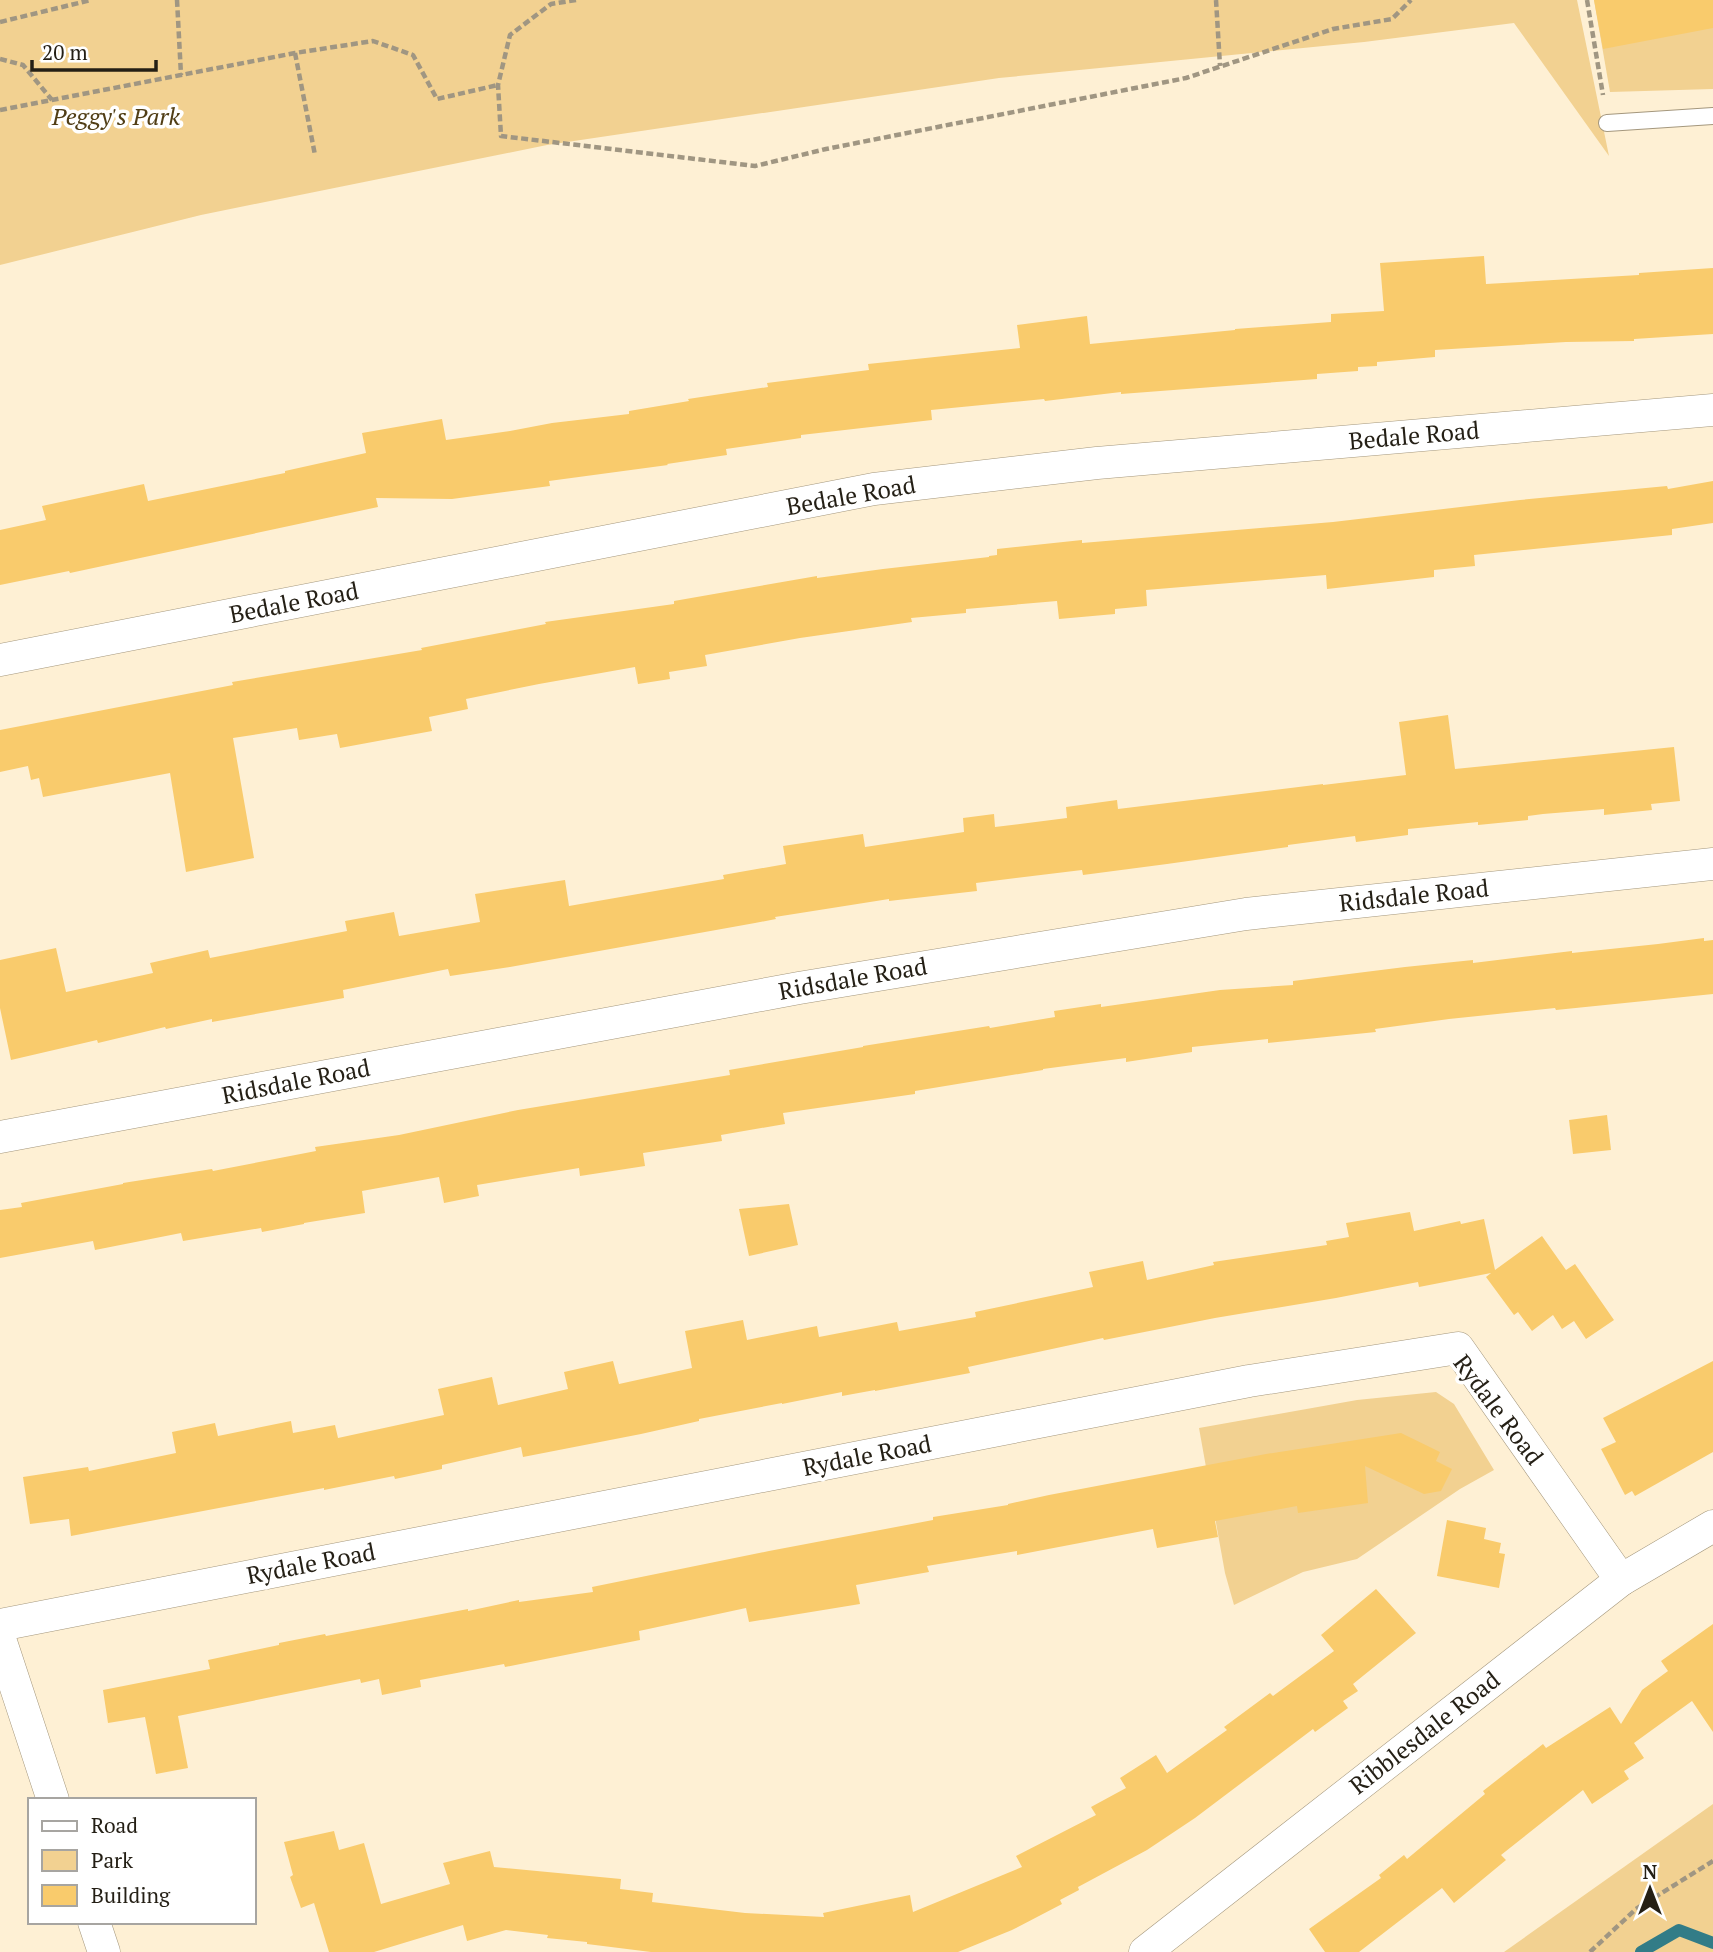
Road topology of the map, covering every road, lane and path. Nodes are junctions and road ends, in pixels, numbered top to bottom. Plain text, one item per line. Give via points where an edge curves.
1 (91, 0) edge
2 (177, 0) edge
3 (576, 0) edge
4 (1216, 0) edge
5 (1411, 0) edge
6 (1587, 0) edge
7 (0, 22) edge
8 (295, 53) junction
9 (0, 59) edge
10 (1220, 66) junction
11 (181, 75) junction
12 (498, 85) junction
13 (52, 100) junction
14 (0, 110) edge
15 (1713, 116) edge
16 (1607, 123) joint
17 (315, 155) dead end
18 (1713, 410) edge
19 (0, 660) edge
20 (1713, 864) edge
21 (0, 1137) edge
22 (1713, 1526) edge
23 (1621, 1580) junction
24 (0, 1625) edge
25 (0, 1639) edge
26 (52, 1798) edge
27 (1713, 1861) edge
28 (95, 1924) edge
29 (104, 1952) edge
30 (1145, 1952) edge
31 (1590, 1952) edge

1 - 7 path
2 - 11 path
3 - 12 path via 551,4 510,35
4 - 10 path
5 - 10 path via 1392,19 1333,29
6 - 16 path
8 - 11 path
8 - 12 path via 373,41 413,55 437,99
8 - 17 path
9 - 13 path via 23,65
10 - 12 path via 1186,78 755,166 501,135
11 - 13 path
13 - 14 path
15 - 16 lane
18 - 19 street, Bedale Road via 1097,463 874,489
20 - 21 street, Ridsdale Road via 1246,914 799,988
22 - 23 street, Ribblesdale Road
23 - 24 street, Rydale Road via 1458,1348 1248,1381
23 - 30 street, Ribblesdale Road
25 - 26 street
27 - 31 path via 1636,1909
28 - 29 street

